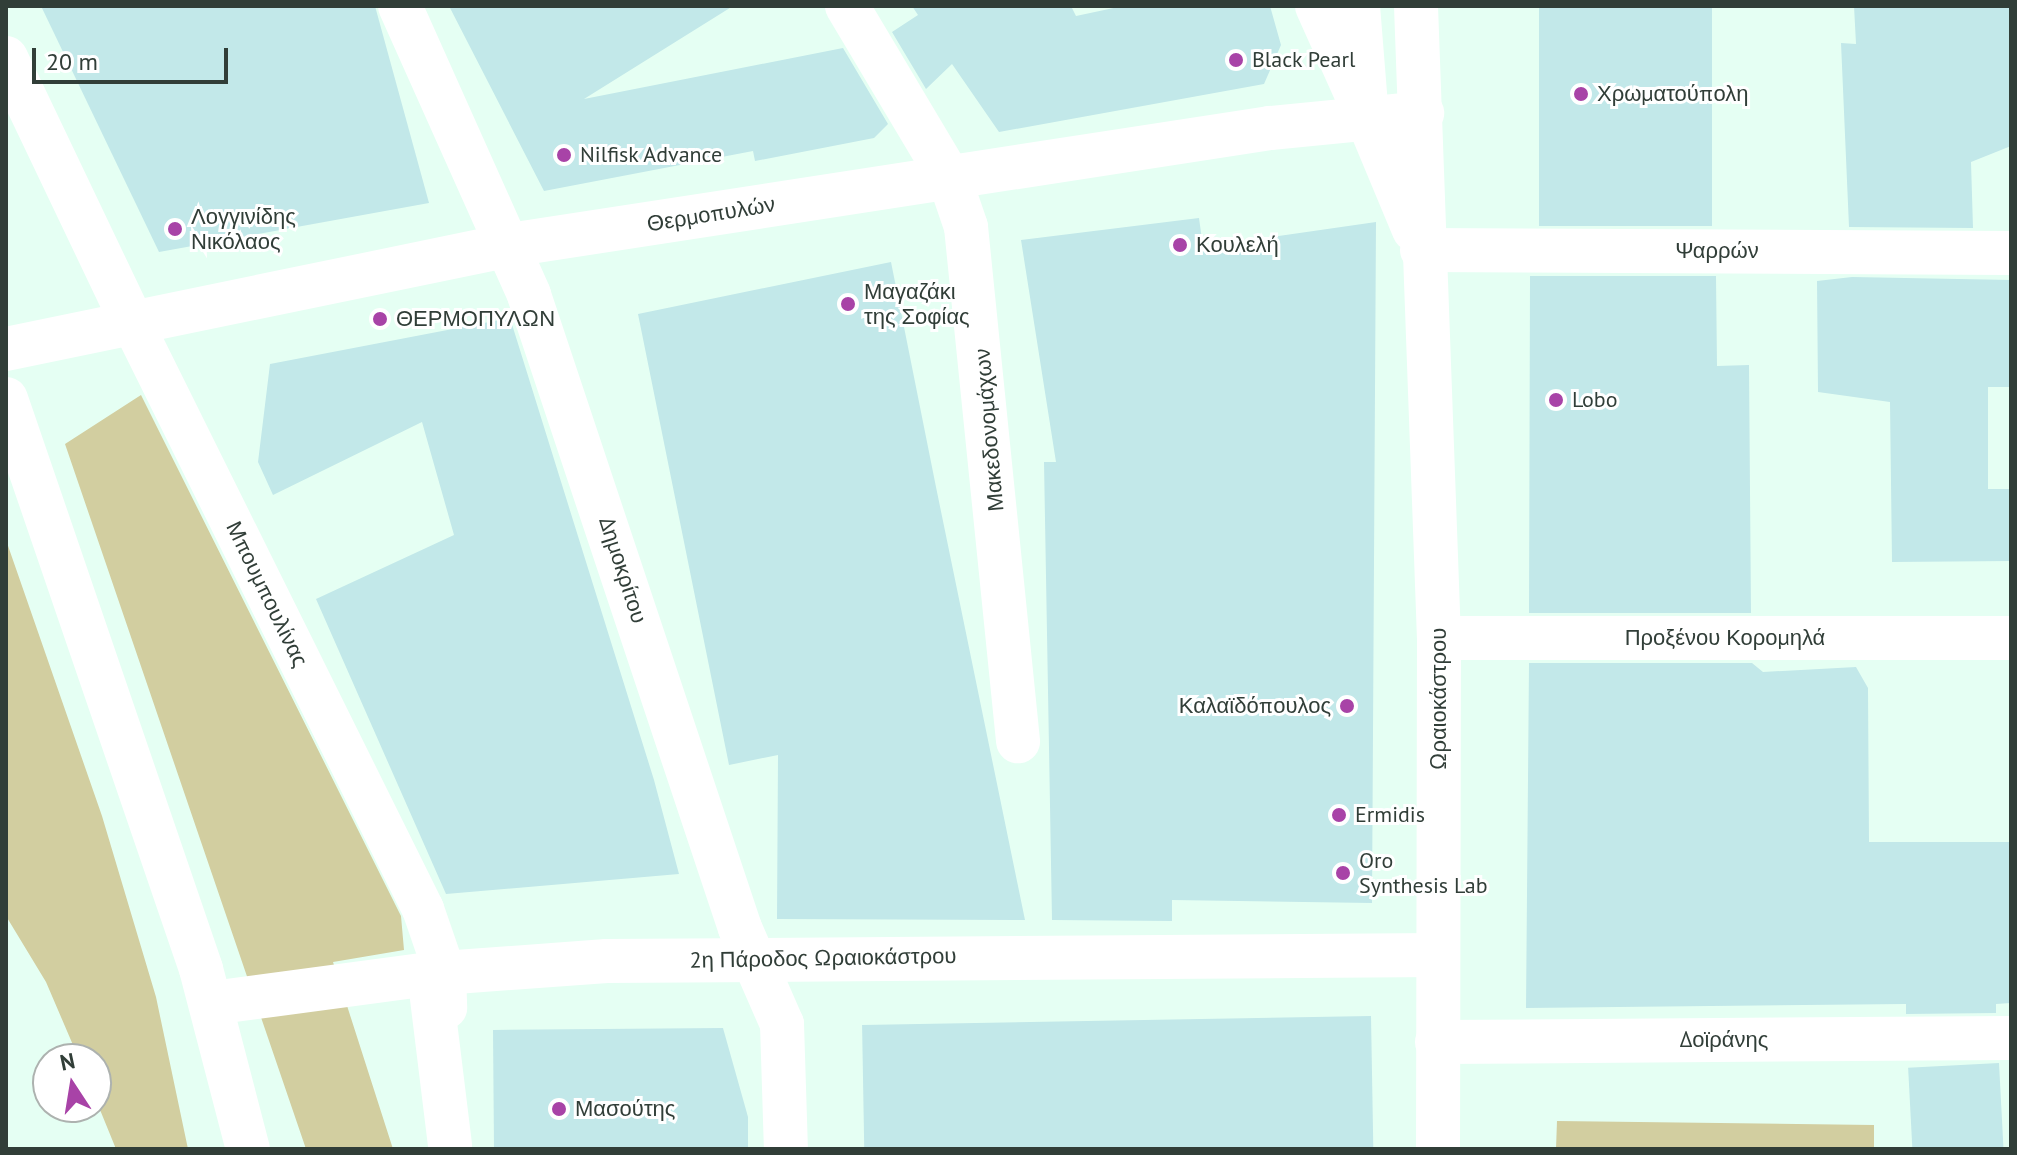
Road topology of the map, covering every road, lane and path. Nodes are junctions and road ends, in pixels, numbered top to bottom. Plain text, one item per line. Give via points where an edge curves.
1 (400, 6) edge
2 (847, 6) edge
3 (1317, 6) edge
4 (1358, 6) edge
5 (1416, 6) edge
6 (6, 58) edge
7 (1422, 113) junction
8 (1367, 117) junction
9 (949, 177) junction
10 (510, 245) junction
11 (1422, 250) junction
12 (2011, 253) edge
13 (130, 318) junction
14 (6, 349) edge
15 (6, 399) edge
16 (1439, 638) junction
17 (2011, 638) edge
18 (1018, 741) dead end
19 (1437, 955) junction
20 (754, 960) junction
21 (437, 973) junction
22 (212, 1003) junction
23 (2011, 1038) edge
24 (1437, 1042) junction
25 (450, 1148) edge
26 (248, 1149) edge
27 (786, 1149) edge
28 (1438, 1149) edge

1 - 10 street, Δημοκρίτου
2 - 9 street, Μακεδονομάχων
3 - 8 street
4 - 8 street, Ωραιοκάστρου
5 - 7 street, Ωραιοκάστρου
6 - 13 street, Μπουμπουλίνας
7 - 8 street, Θερμοπυλών
7 - 11 street, Ωραιοκάστρου
8 - 9 street, Θερμοπυλών
8 - 11 street, Ωραιοκάστρου
9 - 10 street, Θερμοπυλών
9 - 18 street, Μακεδονομάχων via 974,279
10 - 13 street, Θερμοπυλών
10 - 20 street, Δημοκρίτου
11 - 12 street, Ψαρρών
11 - 16 street, Ωραιοκάστρου
13 - 14 street, Θερμοπυλών
13 - 21 street, Μπουμπουλίνας via 423,909
15 - 22 street
16 - 17 street, Προξένου Κορομηλά
16 - 19 street, Ωραιοκάστρου
19 - 20 street, 2η Πάροδος Ωραιοκάστρου
19 - 24 street, Ωραιοκάστρου
20 - 21 street, 2η Πάροδος Ωραιοκάστρου
20 - 27 street, Δημοκρίτου via 785,1036
21 - 22 street, 2η Πάροδος Ωραιοκάστρου
21 - 25 street
22 - 26 street
23 - 24 street, Δοϊράνης
24 - 28 street, Ωραιοκάστρου

